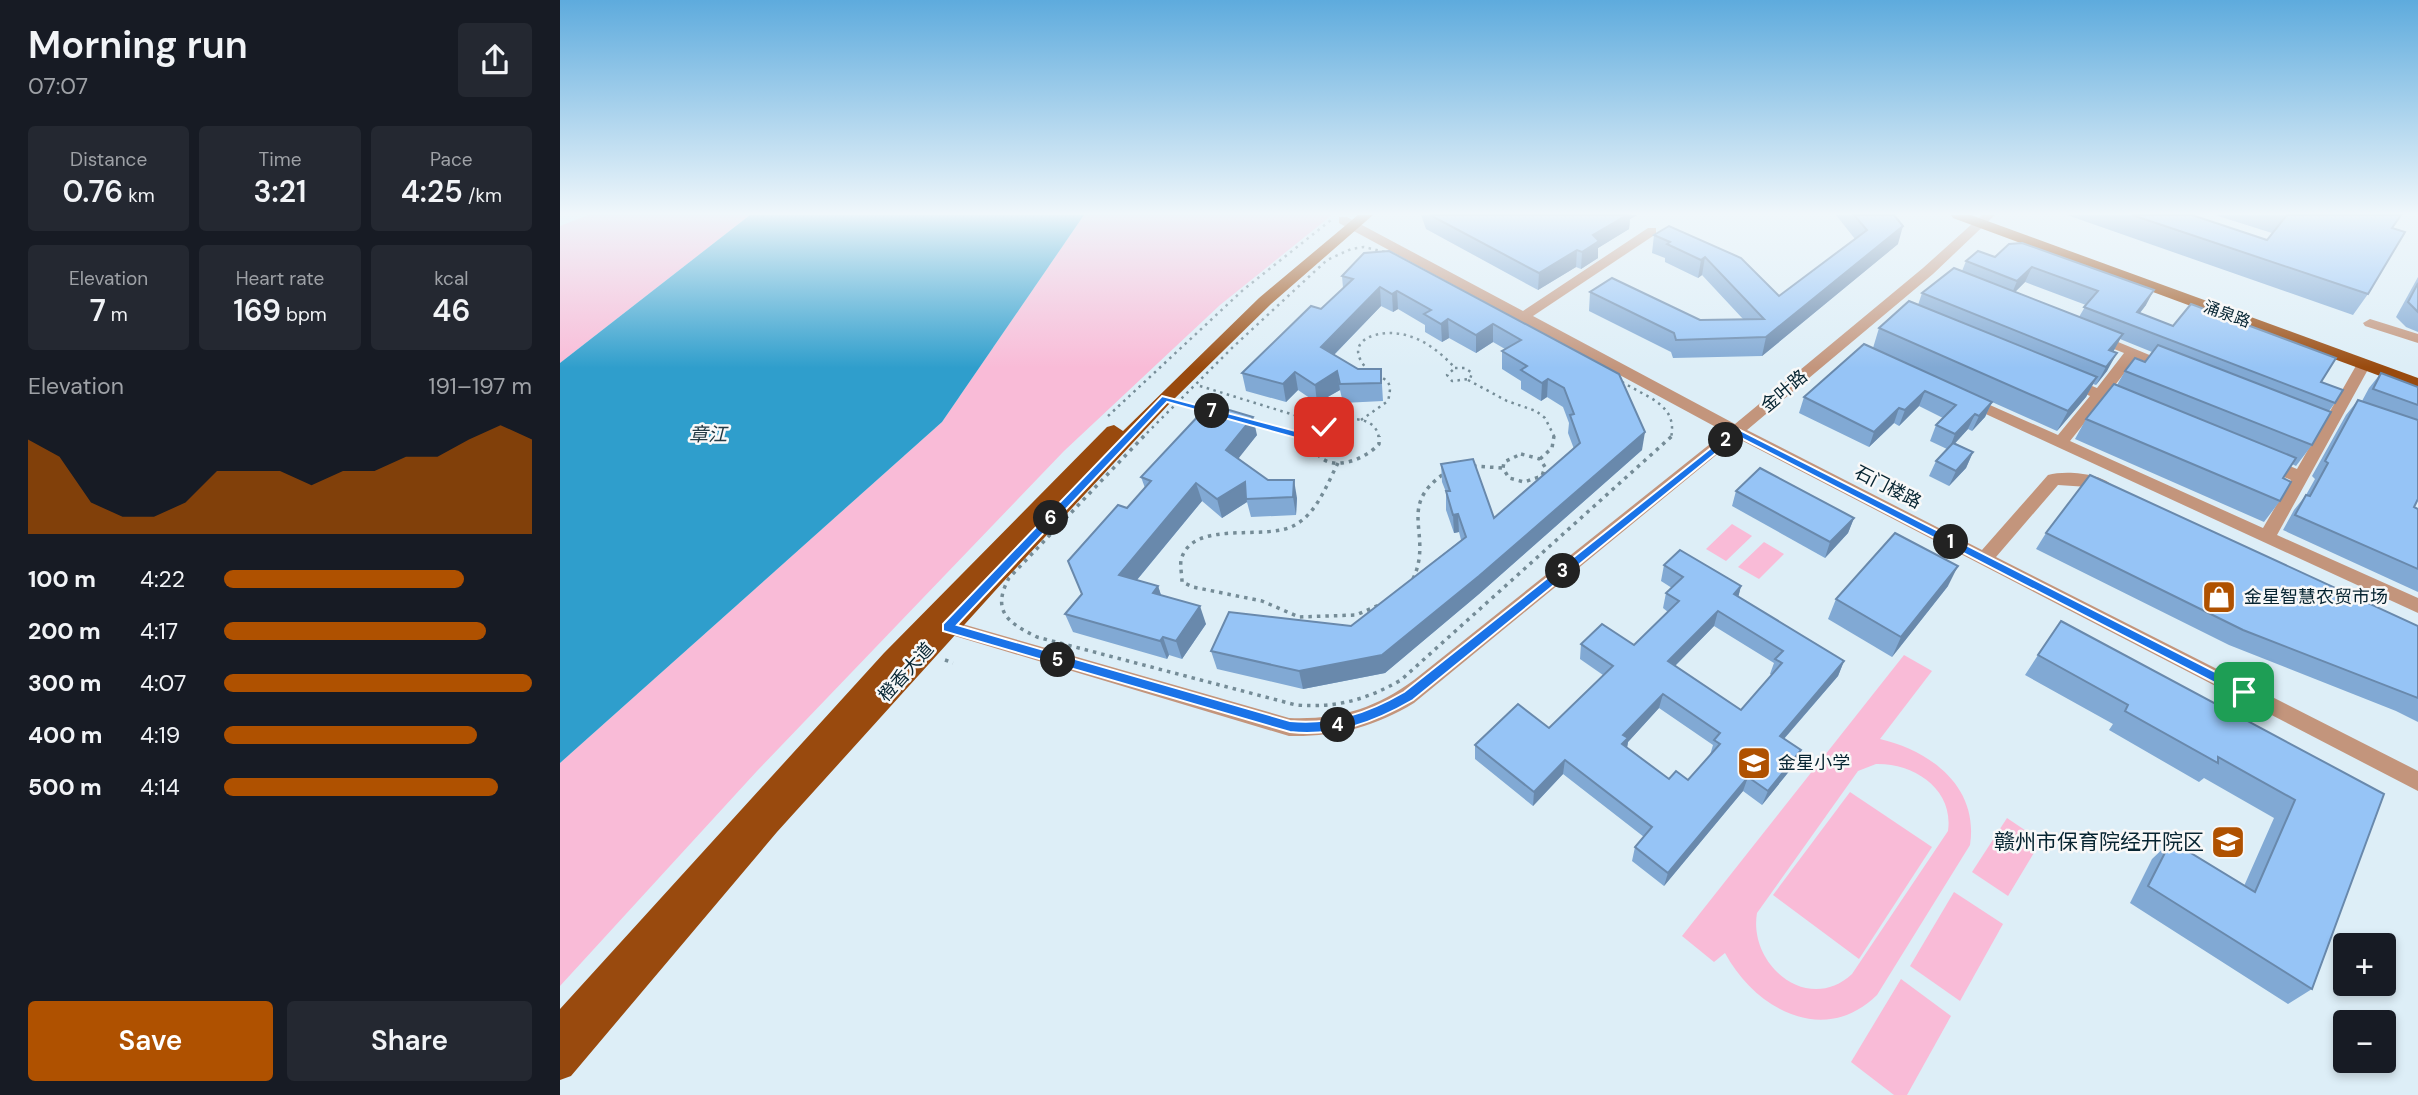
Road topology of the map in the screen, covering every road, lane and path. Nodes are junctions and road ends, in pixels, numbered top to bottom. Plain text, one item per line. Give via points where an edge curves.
1 (1293, 266) edge
2 (1302, 266) edge
3 (1320, 266) edge
4 (1409, 266) edge
5 (1436, 266) edge
6 (1599, 266) edge
7 (1941, 266) edge
8 (2113, 266) edge
9 (2125, 266) edge
10 (1524, 316) junction
11 (2371, 323) dead end
12 (2082, 331) edge
13 (2418, 339) edge
14 (2133, 352) junction
15 (2364, 364) junction
16 (1455, 368) junction
17 (2418, 370) edge
18 (2185, 372) edge
19 (2049, 374) edge
20 (1468, 380) junction
21 (2418, 384) edge
22 (1180, 391) junction
23 (1951, 393) edge
24 (2099, 394) junction
25 (2137, 410) edge
26 (1216, 413) edge
27 (1242, 420) edge
28 (1361, 420) junction
29 (1317, 422) junction
30 (1322, 426) junction
31 (1736, 431) junction
32 (1307, 438) junction
33 (1312, 438) junction
34 (2061, 443) junction
35 (2250, 457) edge
36 (1540, 459) junction
37 (1338, 463) junction
38 (1465, 467) edge
39 (1503, 468) junction
40 (1448, 471) edge
41 (2301, 477) junction
42 (2128, 498) edge
43 (2267, 537) junction
44 (1984, 559) junction
45 (1406, 585) edge
46 (1383, 604) edge
47 (2417, 606) edge
48 (938, 624) junction
49 (2418, 782) edge
50 (560, 1032) edge
51 (560, 1065) edge

1 - 48 main road, 橙香大道 via 1150,394
2 - 22 main road, 橙香大道
3 - 22 path
4 - 22 path via 1651,398 1669,411 1674,428 1664,447 1401,680 1356,704 1330,708 1284,702 1037,637 1016,628 1002,610 1002,588 1009,578
5 - 10 street, 石门楼路
6 - 10 street
7 - 31 street, 金叶路
8 - 15 main road, 涌泉路
9 - 17 main road, 涌泉路
10 - 31 street, 石门楼路
11 - 13 street
12 - 14 street
14 - 18 street
14 - 24 street
15 - 21 main road, 涌泉路
15 - 41 street via 2348,407 2321,426
16 - 20 path via 1469,370 1472,376
16 - 20 path via 1448,372 1449,379
16 - 28 path via 1432,345 1418,339 1400,333 1372,335 1363,341 1356,357 1391,386 1388,401
19 - 24 street
20 - 36 path via 1545,418 1555,438
22 - 26 path
22 - 29 path
22 - 48 main road, 橙香大道
23 - 34 street
24 - 25 street
24 - 34 street
27 - 32 path
28 - 30 path via 1338,419
28 - 37 path via 1379,433 1379,444 1364,459
29 - 30 path
29 - 32 path via 1298,428
30 - 33 path via 1322,434
31 - 44 street, 石门楼路
31 - 48 street, 金叶路 via 1409,696 1380,713 1345,724 1290,727
32 - 33 path
33 - 37 path via 1316,453
34 - 43 street
35 - 41 street
36 - 39 path via 1514,455
36 - 39 path via 1544,472 1532,482 1508,478
37 - 46 path via 1314,507 1292,527 1219,534 1189,547 1181,556 1182,582 1262,601 1299,617 1356,615
38 - 39 path
40 - 45 path via 1422,492 1417,527 1421,562
41 - 43 street
42 - 44 street via 2090,481 2054,479
43 - 47 street
44 - 49 street, 石门楼路
48 - 50 main road, 橙香大道 via 754,812
48 - 51 main road, 橙香大道

